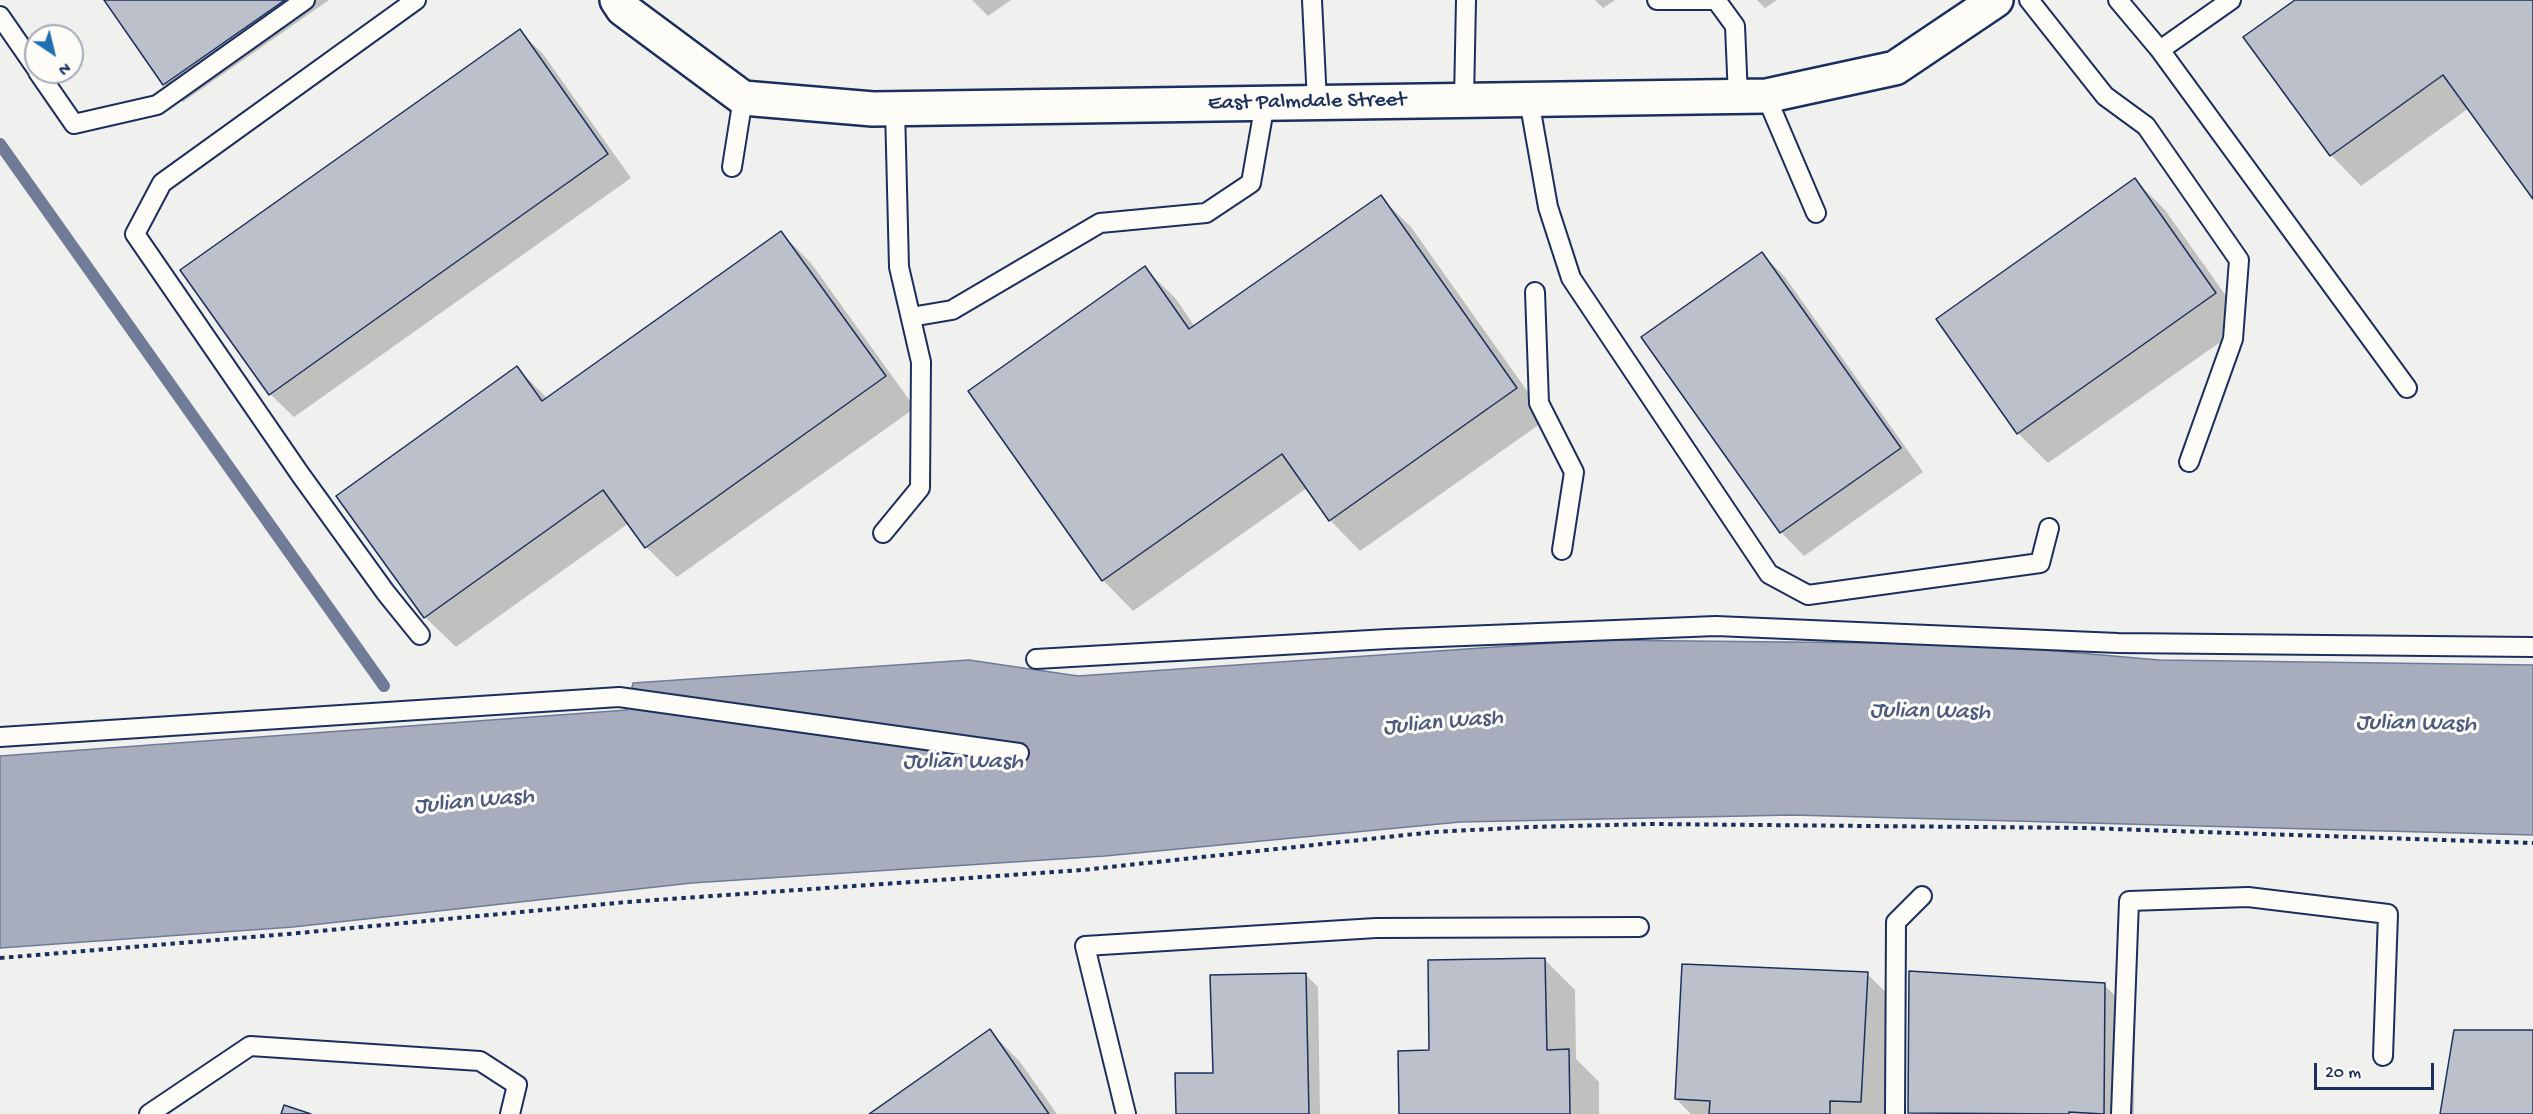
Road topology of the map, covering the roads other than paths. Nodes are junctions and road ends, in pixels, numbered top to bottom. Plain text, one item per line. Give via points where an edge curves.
1 (305, 0) edge
2 (416, 0) edge
3 (1312, 0) edge
4 (1466, 0) edge
5 (1657, 0) edge
6 (1996, 0) edge
7 (2029, 0) edge
8 (2118, 0) edge
9 (2231, 0) edge
10 (620, 4) edge
11 (0, 16) edge
12 (2160, 50) junction
13 (24, 51) edge
14 (47, 84) edge
15 (1752, 97) junction
16 (743, 98) junction
17 (1464, 100) junction
18 (1529, 100) junction
19 (1317, 102) junction
20 (1265, 103) junction
21 (895, 109) junction
22 (732, 167) dead end
23 (1816, 213) dead end
24 (1535, 292) dead end
25 (911, 317) junction
26 (2407, 388) dead end
27 (2188, 462) dead end
28 (2049, 528) dead end
29 (883, 533) dead end
30 (1562, 550) dead end
31 (420, 635) dead end
32 (2533, 647) edge
33 (1036, 659) dead end
34 (0, 737) edge
35 (1018, 753) dead end
36 (1922, 896) dead end
37 (1638, 927) dead end
38 (2383, 1056) dead end
39 (149, 1114) edge
40 (510, 1114) edge
41 (1126, 1114) edge
42 (1895, 1114) edge
43 (2121, 1114) edge

1 - 14 lane via 157,105 74,124
2 - 31 lane via 162,183 135,234 300,474
3 - 19 lane
4 - 17 lane
5 - 15 lane via 1716,0 1735,26
6 - 15 street, East Palmdale Street via 1895,68
7 - 27 lane via 2105,96 2146,126 2239,260 2233,339
8 - 12 lane
9 - 12 lane
10 - 16 street
11 - 13 lane
12 - 26 lane
15 - 18 street, East Palmdale Street
15 - 23 lane
16 - 21 street, East Palmdale Street
16 - 22 lane
17 - 18 street, East Palmdale Street
17 - 19 street, East Palmdale Street
18 - 28 lane via 1548,207 1571,278 1769,574 1808,595 2040,563
19 - 20 street, East Palmdale Street
20 - 21 street, East Palmdale Street
20 - 25 lane via 1251,183 1206,213 1100,223 952,310
21 - 25 lane via 899,267
24 - 30 lane via 1539,403 1574,472
25 - 29 lane via 921,362 920,488
32 - 33 lane via 2118,643 1716,626
34 - 35 lane via 620,697
36 - 42 lane via 1896,922
37 - 41 lane via 1376,928 1085,946
38 - 43 lane via 2388,914 2248,897 2129,901
39 - 40 lane via 250,1046 480,1060 517,1085

